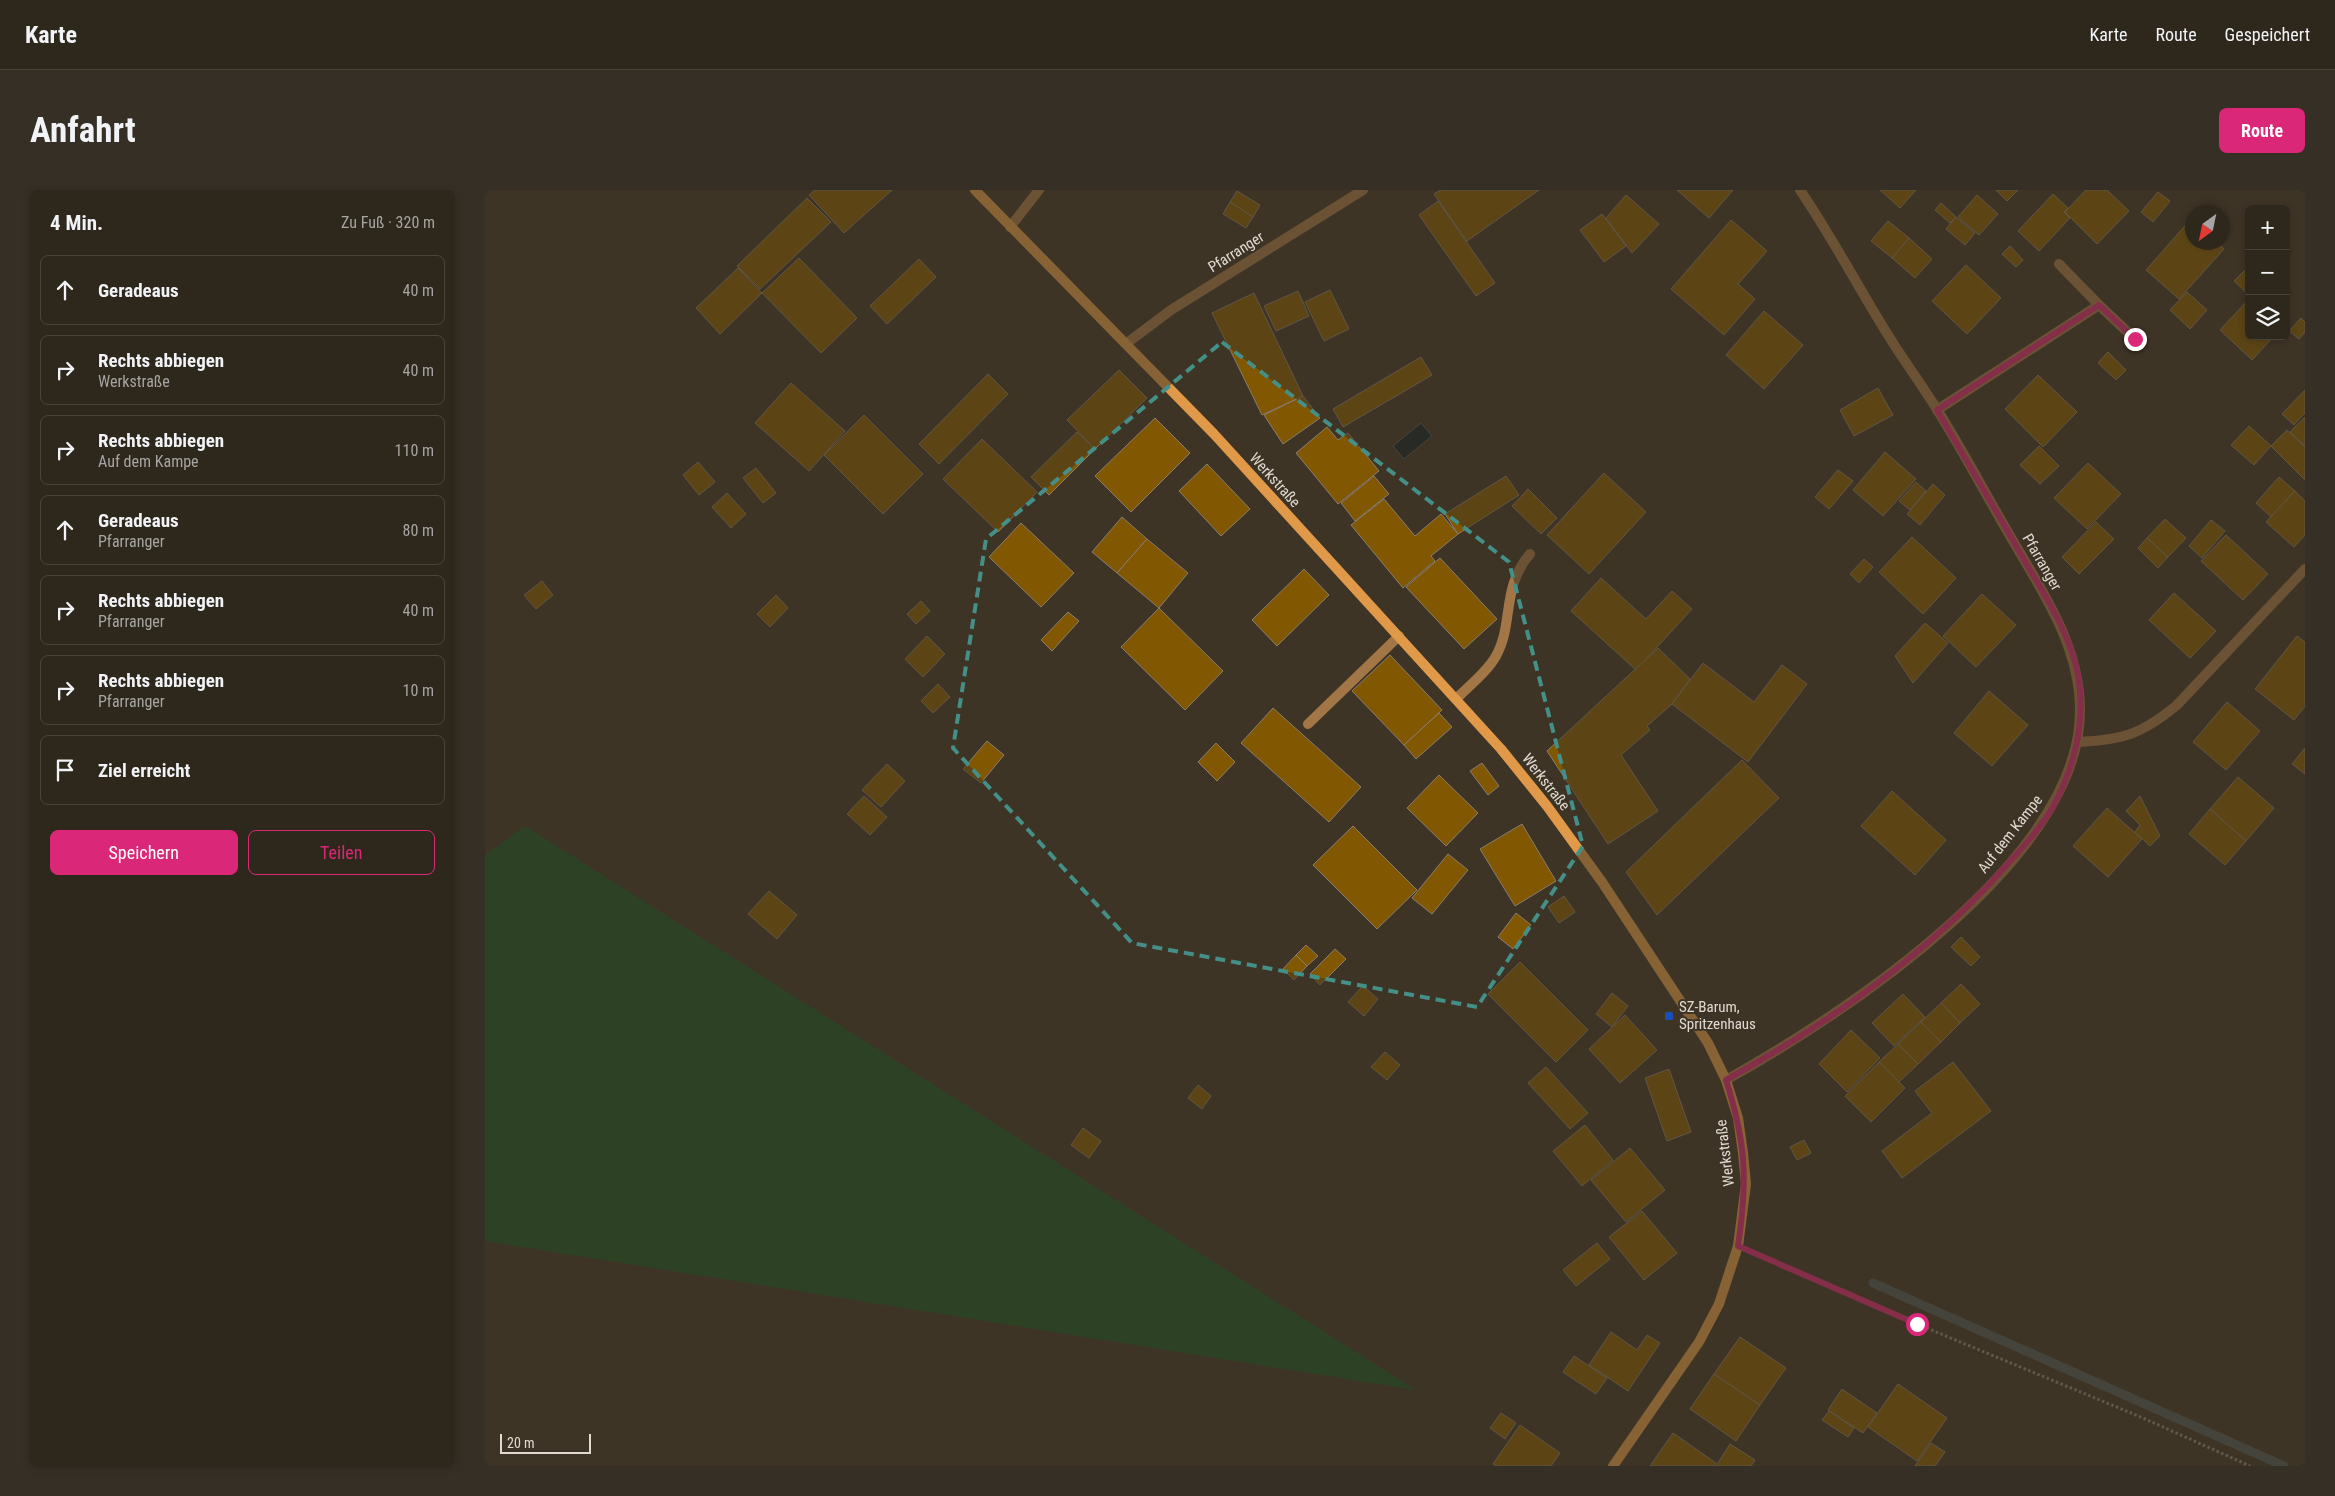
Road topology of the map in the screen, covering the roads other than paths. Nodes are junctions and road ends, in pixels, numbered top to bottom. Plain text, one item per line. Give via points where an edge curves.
1 (975, 190) edge
2 (1039, 190) edge
3 (1363, 190) edge
4 (1800, 190) edge
5 (1010, 227) junction
6 (2059, 264) dead end
7 (2099, 305) junction
8 (2135, 339) dead end
9 (1127, 344) junction
10 (1937, 410) junction
11 (1530, 554) dead end
12 (2305, 569) edge
13 (1399, 636) junction
14 (1457, 698) junction
15 (1307, 724) dead end
16 (2078, 742) junction
17 (1726, 1080) junction
18 (1613, 1466) edge

1 - 5 main road, Werkstraße
2 - 5 street
3 - 9 street, Pfarranger via 1171,310
4 - 10 street, Pfarranger
5 - 9 main road, Werkstraße
6 - 7 street
7 - 8 street
7 - 10 street
9 - 13 main road, Werkstraße
10 - 16 street, Pfarranger via 2048,601 2065,637 2077,674
11 - 14 street via 1515,577 1497,656
12 - 16 street via 2163,716 2131,735 2108,741
13 - 14 main road, Werkstraße
13 - 15 street
14 - 17 main road, Werkstraße via 1547,806 1602,882 1708,1044
16 - 17 street, Auf dem Kampe via 2067,778 2053,807 1986,889 1951,924 1908,960 1812,1029
17 - 18 main road, Werkstraße via 1738,1118 1743,1153 1745,1184 1738,1246 1719,1304 1699,1342

